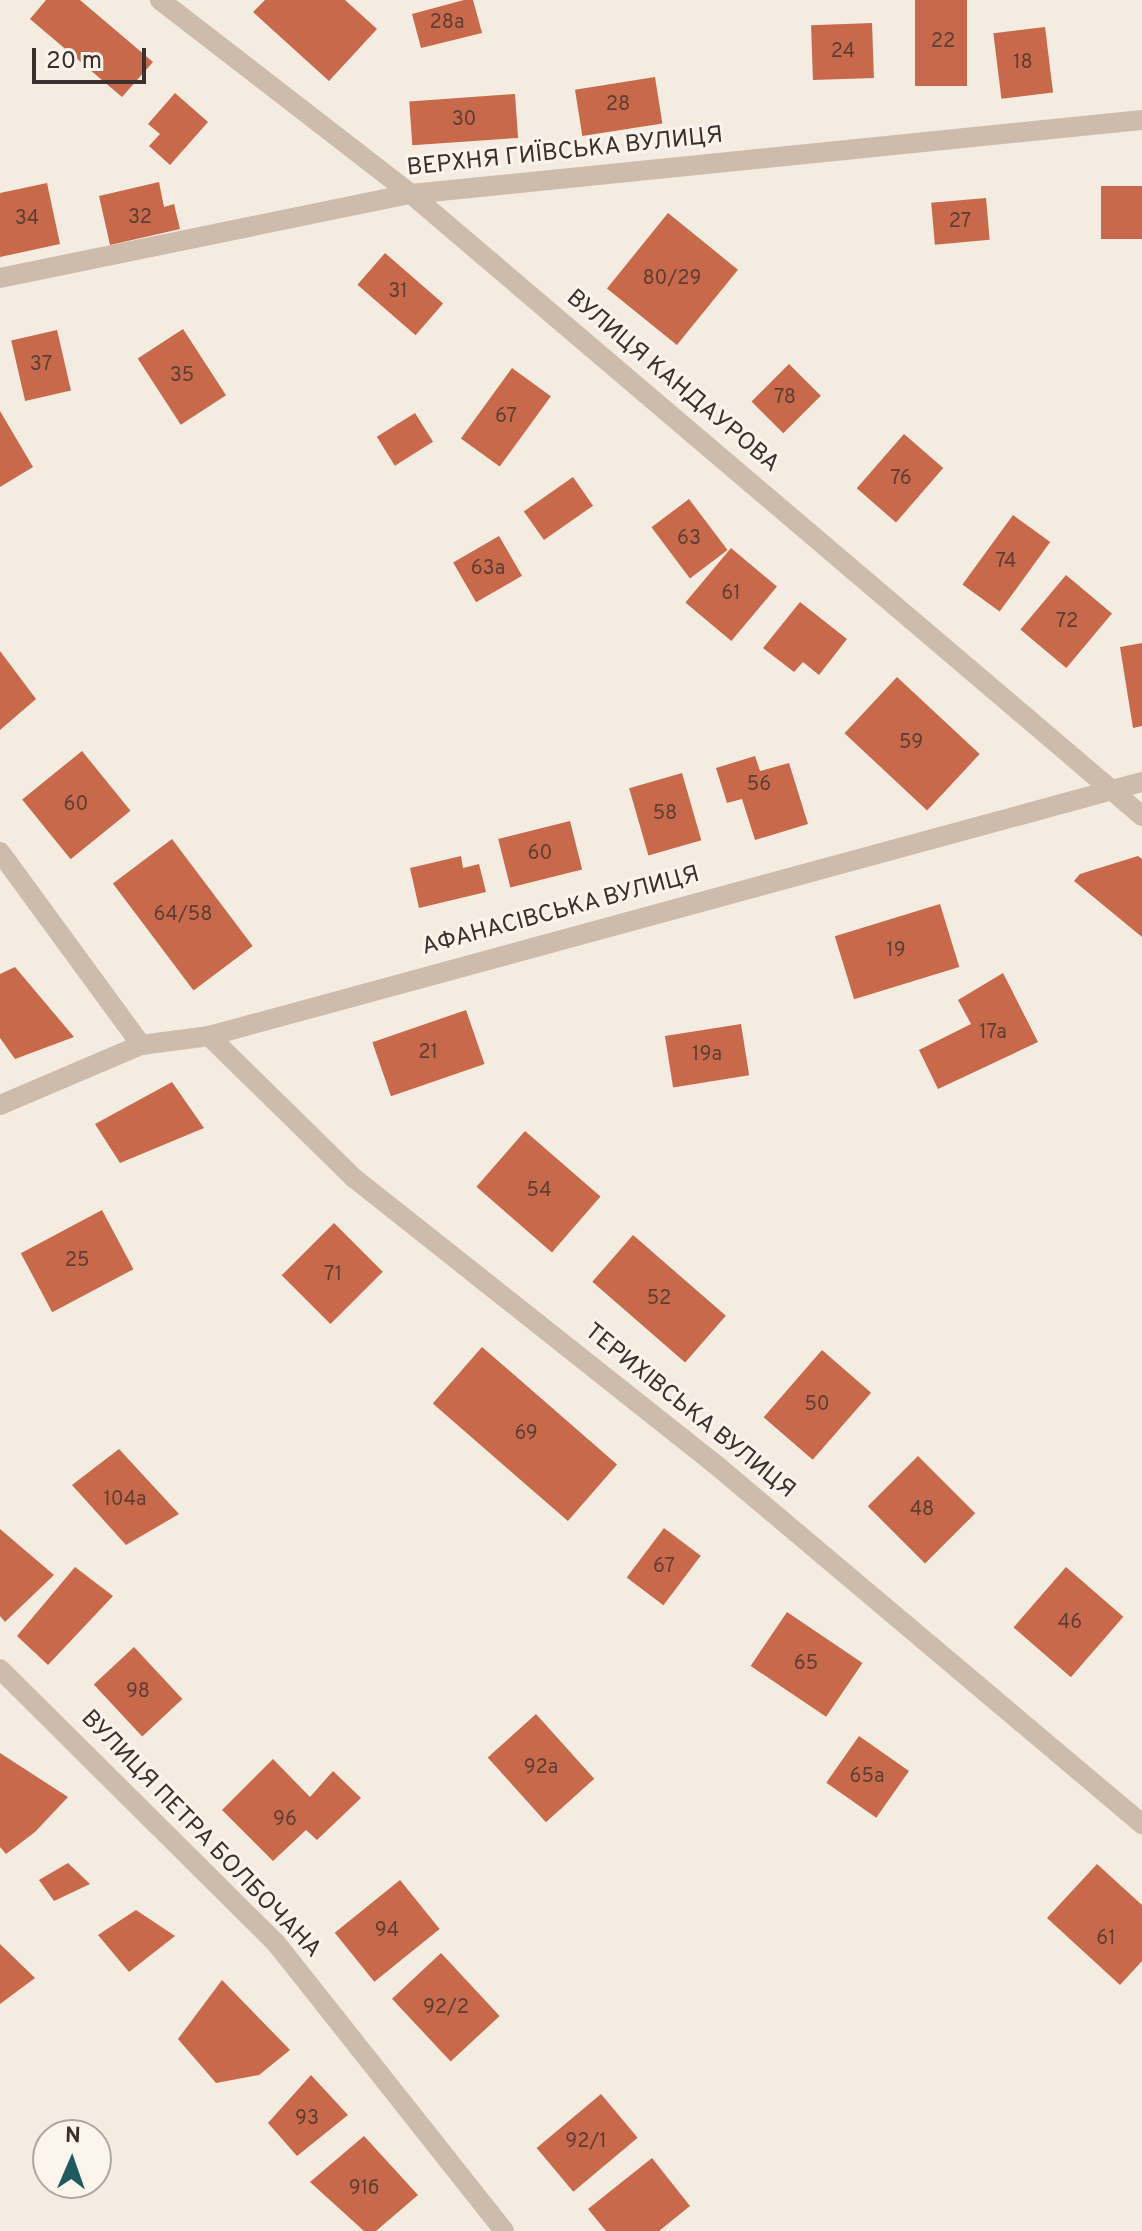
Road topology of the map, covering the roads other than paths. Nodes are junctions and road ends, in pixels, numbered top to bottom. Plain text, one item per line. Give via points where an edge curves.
1 (160, 0) edge
2 (1142, 120) edge
3 (411, 194) junction
4 (0, 278) edge
5 (1142, 782) edge
6 (1109, 789) junction
7 (1142, 816) edge
8 (0, 852) edge
9 (209, 1036) junction
10 (141, 1045) junction
11 (0, 1105) edge
12 (0, 1669) edge
13 (1142, 1824) edge
14 (504, 2231) edge

1 - 3 street, ВУЛИЦЯ КАНДАУРОВА
2 - 3 street, ВЕРХНЯ ГИЇВСЬКА ВУЛИЦЯ
3 - 4 street, ВЕРХНЯ ГИЇВСЬКА ВУЛИЦЯ
3 - 6 street, ВУЛИЦЯ КАНДАУРОВА
5 - 6 street, АФАНАСІВСЬКА ВУЛИЦЯ
6 - 7 street, ВУЛИЦЯ КАНДАУРОВА
6 - 9 street, АФАНАСІВСЬКА ВУЛИЦЯ
8 - 10 street
9 - 10 street, АФАНАСІВСЬКА ВУЛИЦЯ
9 - 13 street, ТЕРИХІВСЬКА ВУЛИЦЯ via 354,1178 715,1464
10 - 11 street, АФАНАСІВСЬКА ВУЛИЦЯ
12 - 14 street, ВУЛИЦЯ ПЕТРА БОЛБОЧАНА via 276,1943

